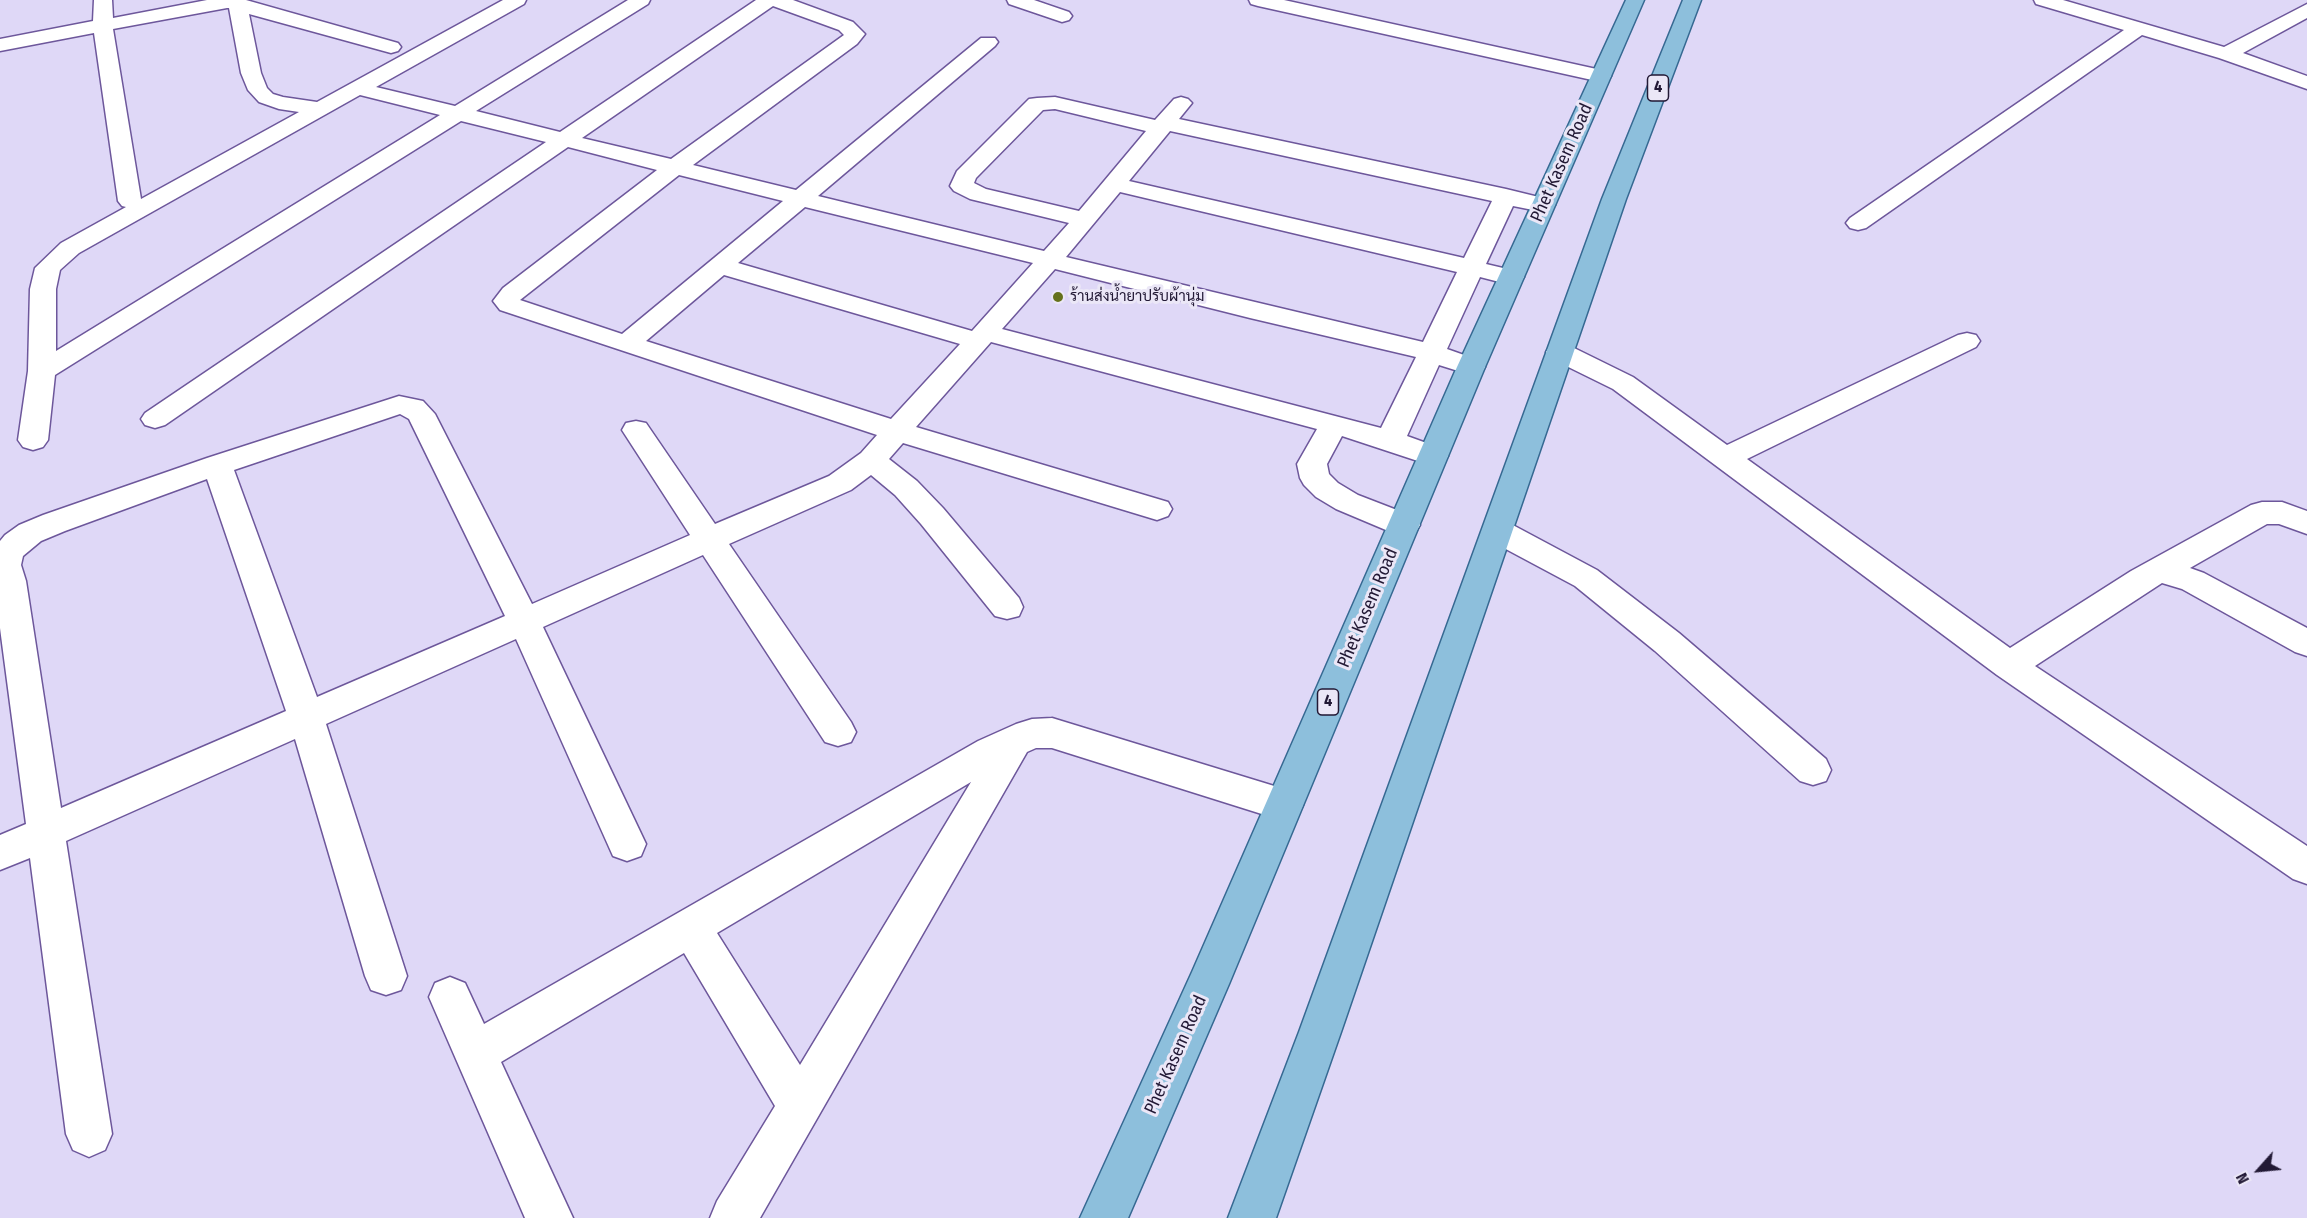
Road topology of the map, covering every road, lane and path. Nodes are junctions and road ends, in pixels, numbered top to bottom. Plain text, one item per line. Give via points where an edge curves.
1 (103, 0) edge
2 (517, 0) edge
3 (641, 0) edge
4 (769, 0) edge
5 (777, 0) edge
6 (1016, 0) edge
7 (1258, 0) edge
8 (1338, 0) edge
9 (1635, 0) edge
10 (1692, 0) edge
11 (2043, 0) edge
12 (227, 3) edge
13 (2307, 10) edge
14 (1062, 16) dead end
15 (102, 27) junction
16 (2138, 29) junction
17 (988, 42) dead end
18 (0, 45) edge
19 (391, 47) dead end
20 (2226, 54) junction
21 (1604, 69) junction
22 (2307, 83) edge
23 (356, 88) junction
24 (1181, 104) dead end
25 (319, 110) junction
26 (455, 114) junction
27 (1163, 125) junction
28 (564, 140) junction
29 (675, 167) junction
30 (1114, 184) junction
31 (1553, 185) junction
32 (1506, 196) junction
33 (801, 200) junction
34 (130, 201) dead end
35 (1085, 220) junction
36 (1858, 223) dead end
37 (1050, 259) junction
38 (718, 265) junction
39 (1472, 268) junction
40 (1511, 277) junction
41 (982, 337) junction
42 (1967, 341) dead end
43 (626, 344) junction
44 (1430, 352) junction
45 (1560, 352) junction
46 (1471, 367) junction
47 (42, 371) junction
48 (155, 419) dead end
49 (1334, 424) junction
50 (636, 430) dead end
51 (897, 431) junction
52 (33, 440) dead end
53 (1390, 440) junction
54 (1433, 456) junction
55 (1725, 458) junction
56 (871, 460) junction
57 (217, 465) junction
58 (1157, 509) dead end
59 (2307, 523) edge
60 (1404, 525) junction
61 (1498, 531) junction
62 (708, 540) junction
63 (2160, 571) junction
64 (1007, 607) dead end
65 (524, 621) junction
66 (2307, 643) edge
67 (2009, 666) junction
68 (306, 717) junction
69 (838, 732) dead end
70 (1016, 739) junction
71 (1813, 770) dead end
72 (1284, 805) junction
73 (44, 832) junction
74 (627, 844) dead end
75 (0, 853) edge
76 (2307, 867) edge
77 (690, 927) junction
78 (386, 976) dead end
79 (450, 997) dead end
80 (475, 1053) junction
81 (800, 1106) junction
82 (89, 1134) dead end
83 (549, 1218) edge
84 (734, 1218) edge
85 (1104, 1218) edge
86 (1252, 1218) edge

1 - 15 street
2 - 23 street
3 - 26 street
4 - 28 street
5 - 29 street via 846,26 855,34
6 - 14 street
7 - 21 street
8 - 21 street
9 - 21 main road, Phet Kasem Road / 4
10 - 45 main road, 4
11 - 16 street
12 - 15 street
12 - 19 street
12 - 25 street via 258,90 279,103
13 - 20 street
15 - 18 street
15 - 34 street
16 - 20 street
16 - 36 street
17 - 33 street
20 - 22 street
21 - 31 main road, Phet Kasem Road / 4
23 - 25 street
23 - 26 street
24 - 27 street
25 - 47 street via 108,224 70,248 48,268 43,289
26 - 28 street
26 - 47 street
27 - 30 street
27 - 32 street
27 - 35 street via 1055,103 1037,104 965,176 962,186 978,194
28 - 29 street
28 - 48 street
29 - 33 street
29 - 43 street via 506,301 519,309
30 - 35 street
30 - 39 street
31 - 32 street
31 - 40 main road, Phet Kasem Road / 4
32 - 39 street
33 - 37 street
33 - 38 street
35 - 37 street
37 - 41 street
37 - 44 street
38 - 41 street
38 - 43 street
39 - 40 street
39 - 44 street
40 - 46 main road, Phet Kasem Road / 4
41 - 49 street
41 - 51 street
42 - 55 street
43 - 51 street
44 - 46 street
44 - 53 street
45 - 55 street via 1623,383
45 - 61 main road, 4
46 - 54 main road, Phet Kasem Road / 4
47 - 52 street
49 - 53 street
49 - 60 street via 1312,464 1315,478 1347,502
50 - 62 street
51 - 56 street
51 - 58 street
53 - 54 street
54 - 60 main road, Phet Kasem Road / 4
55 - 67 street
56 - 62 street via 840,483
56 - 64 street via 906,488 932,516
57 - 65 street via 399,405 413,406 421,414
57 - 68 street
57 - 73 street via 30,533 8,553 5,565
59 - 63 street via 2282,513 2262,513
60 - 72 main road, Phet Kasem Road / 4
61 - 71 street via 1586,578 1667,642
61 - 86 main road, 4
62 - 65 street
62 - 69 street
63 - 66 street via 2193,581
63 - 67 street
65 - 68 street
65 - 74 street
67 - 76 street
68 - 73 street
68 - 78 street
70 - 72 street via 1052,733
70 - 77 street
70 - 81 street
72 - 85 main road, Phet Kasem Road / 4
73 - 75 street
73 - 82 street
77 - 80 street
77 - 81 street
79 - 80 street
80 - 83 street
81 - 84 street

